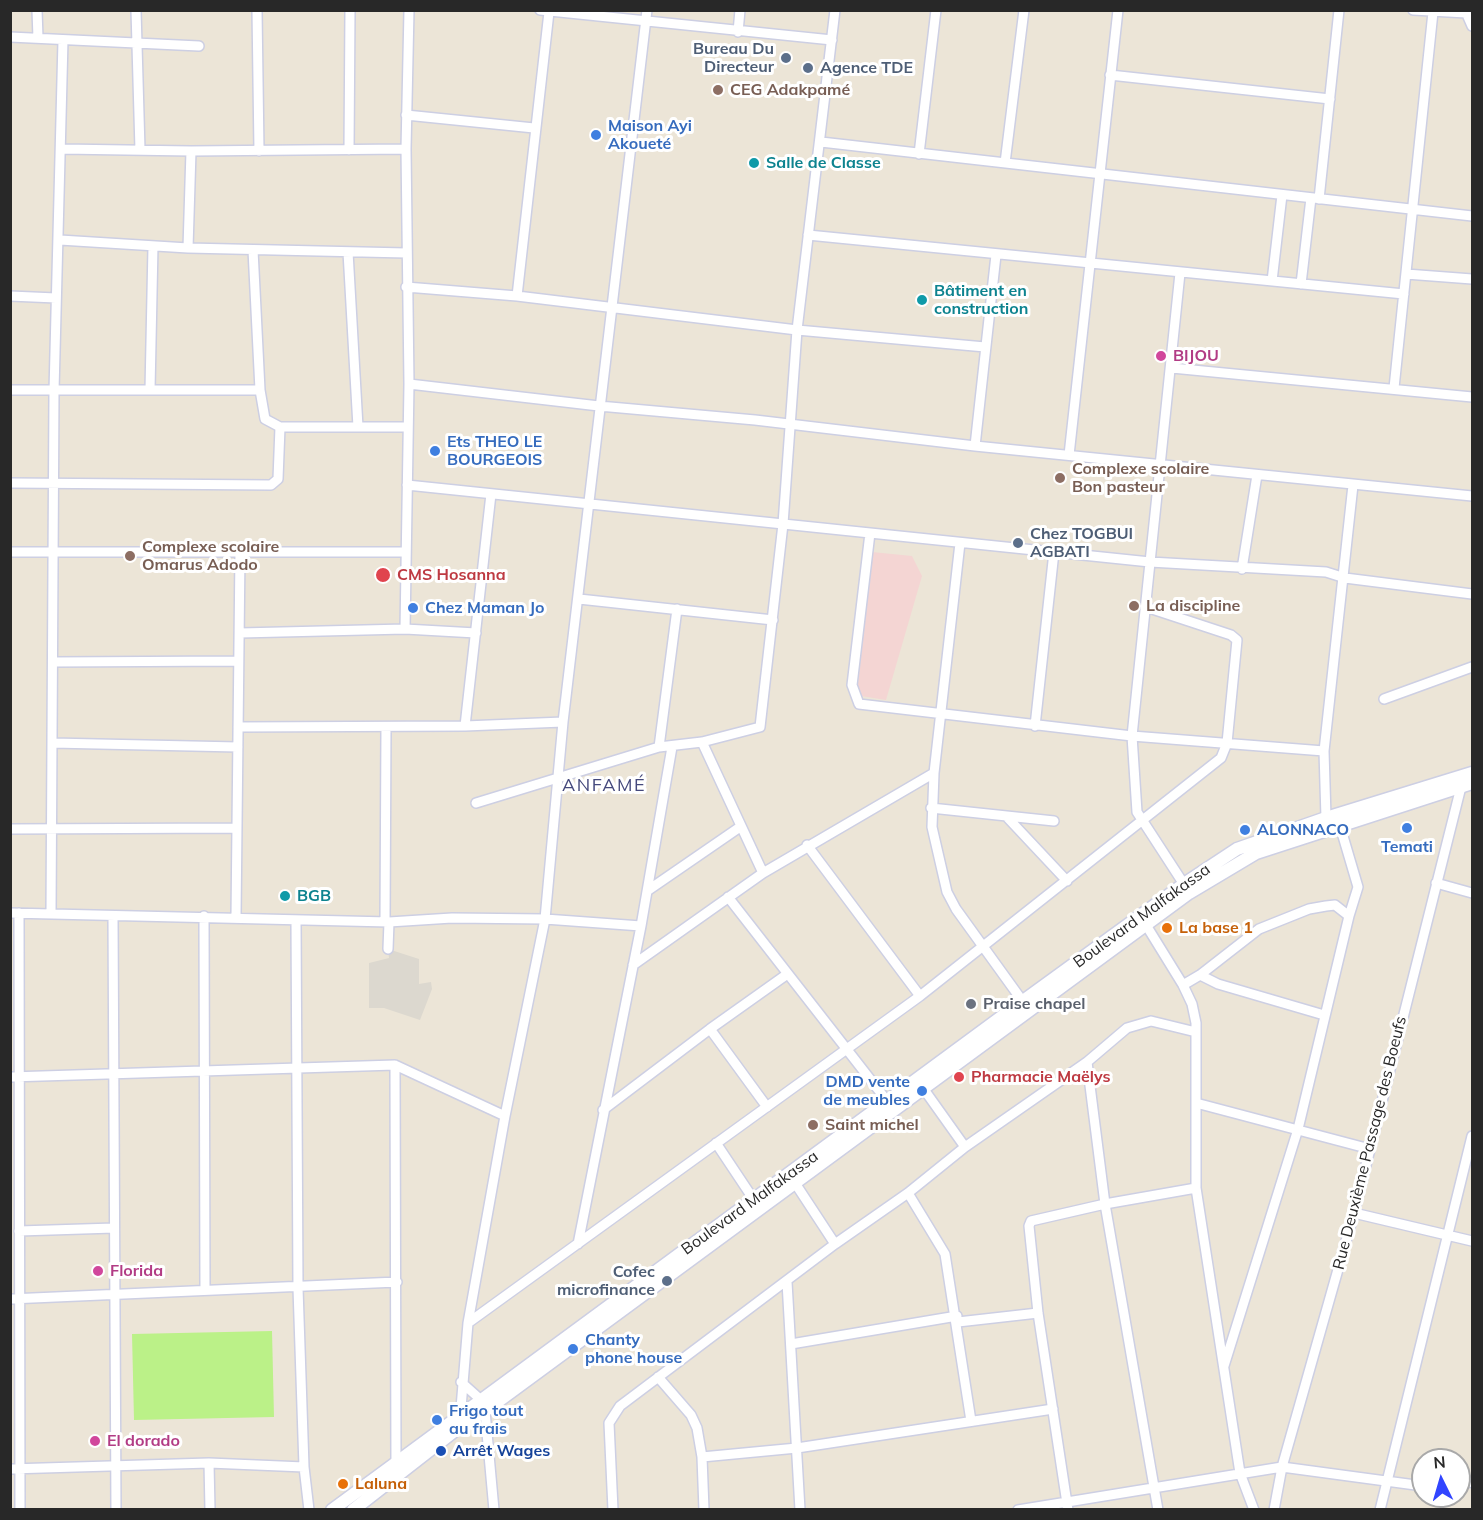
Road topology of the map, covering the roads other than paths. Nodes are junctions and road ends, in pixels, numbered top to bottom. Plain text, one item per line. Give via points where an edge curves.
1 (37, 10) edge
2 (136, 10) edge
3 (257, 10) edge
4 (350, 10) edge
5 (409, 10) edge
6 (647, 10) edge
7 (740, 10) edge
8 (835, 10) edge
9 (936, 10) edge
10 (1024, 10) edge
11 (1118, 10) edge
12 (1339, 10) edge
13 (1413, 10) edge
14 (545, 11) edge
15 (1433, 12) junction
16 (1465, 12) edge
17 (646, 21) junction
18 (1473, 26) edge
19 (738, 32) junction
20 (10, 37) edge
21 (38, 38) junction
22 (63, 40) junction
23 (832, 40) junction
24 (137, 44) junction
25 (199, 46) dead end
26 (1110, 75) junction
27 (1330, 99) junction
28 (406, 116) junction
29 (534, 128) junction
30 (821, 142) junction
31 (62, 149) junction
32 (406, 149) junction
33 (140, 150) junction
34 (349, 150) junction
35 (259, 151) junction
36 (192, 152) junction
37 (919, 154) junction
38 (1005, 163) junction
39 (1098, 174) junction
40 (1282, 195) junction
41 (1315, 199) junction
42 (1411, 211) junction
43 (1473, 216) edge
44 (808, 235) junction
45 (60, 240) junction
46 (153, 246) junction
47 (188, 248) junction
48 (253, 250) junction
49 (348, 252) junction
50 (406, 253) junction
51 (996, 255) junction
52 (1091, 263) junction
53 (1180, 273) junction
54 (1406, 274) junction
55 (1473, 279) edge
56 (1272, 281) junction
57 (1301, 284) junction
58 (406, 286) junction
59 (1404, 294) junction
60 (10, 296) edge
61 (517, 296) junction
62 (56, 297) junction
63 (610, 309) junction
64 (797, 330) junction
65 (986, 347) junction
66 (1172, 368) junction
67 (409, 384) junction
68 (1394, 388) junction
69 (10, 390) edge
70 (150, 390) junction
71 (260, 390) junction
72 (54, 391) junction
73 (1473, 397) edge
74 (599, 406) junction
75 (790, 424) junction
76 (280, 427) junction
77 (358, 427) junction
78 (408, 428) junction
79 (975, 446) junction
80 (1069, 455) junction
81 (1162, 463) junction
82 (1257, 475) junction
83 (10, 483) edge
84 (54, 484) junction
85 (407, 485) junction
86 (1353, 485) junction
87 (491, 494) junction
88 (1473, 496) edge
89 (588, 504) junction
90 (783, 524) junction
91 (870, 533) junction
92 (960, 543) junction
93 (10, 552) edge
94 (54, 552) junction
95 (240, 552) junction
96 (405, 552) junction
97 (1054, 552) junction
98 (1150, 562) junction
99 (1242, 569) junction
100 (1344, 578) junction
101 (1473, 594) edge
102 (579, 598) junction
103 (1146, 607) junction
104 (676, 609) junction
105 (773, 620) junction
106 (405, 629) junction
107 (240, 633) junction
108 (476, 633) junction
109 (238, 661) junction
110 (53, 662) junction
111 (1473, 667) edge
112 (1384, 699) dead end
113 (941, 715) junction
114 (563, 722) junction
115 (465, 726) junction
116 (1035, 726) junction
117 (238, 727) junction
118 (386, 727) junction
119 (1132, 736) junction
120 (702, 742) junction
121 (52, 743) junction
122 (1227, 743) junction
123 (238, 747) junction
124 (659, 747) junction
125 (672, 747) junction
126 (1324, 751) junction
127 (934, 773) junction
128 (559, 776) junction
129 (1467, 779) edge
130 (476, 803) dead end
131 (931, 808) junction
132 (1006, 816) junction
133 (1326, 818) junction
134 (1054, 821) dead end
135 (1142, 822) junction
136 (1340, 826) junction
137 (740, 827) junction
138 (237, 828) junction
139 (10, 829) edge
140 (51, 830) junction
141 (807, 845) junction
142 (764, 873) junction
143 (1067, 881) junction
144 (1436, 884) junction
145 (1187, 889) junction
146 (647, 891) junction
147 (1473, 893) edge
148 (728, 897) junction
149 (15, 913) edge
150 (51, 914) junction
151 (113, 916) junction
152 (204, 916) junction
153 (1349, 916) junction
154 (237, 917) junction
155 (545, 919) junction
156 (296, 921) junction
157 (387, 922) junction
158 (1146, 925) junction
159 (641, 926) junction
160 (985, 946) junction
161 (388, 950) dead end
162 (633, 965) junction
163 (786, 975) junction
164 (1200, 975) junction
165 (1183, 985) junction
166 (920, 996) junction
167 (1026, 1006) junction
168 (1324, 1015) junction
169 (710, 1029) junction
170 (1196, 1032) junction
171 (846, 1049) junction
172 (1087, 1062) junction
173 (395, 1065) junction
174 (295, 1068) junction
175 (204, 1071) junction
176 (114, 1074) junction
177 (15, 1077) edge
178 (923, 1088) junction
179 (1196, 1103) junction
180 (890, 1106) junction
181 (766, 1107) junction
182 (603, 1110) junction
183 (505, 1116) junction
184 (1298, 1129) junction
185 (1473, 1136) edge
186 (716, 1143) junction
187 (965, 1147) junction
188 (1370, 1149) junction
189 (795, 1183) junction
190 (1196, 1188) junction
191 (908, 1193) junction
192 (754, 1200) junction
193 (1105, 1204) junction
194 (1354, 1213) junction
195 (114, 1228) junction
196 (19, 1231) junction
197 (1448, 1236) junction
198 (1473, 1241) edge
199 (578, 1244) junction
200 (835, 1244) junction
201 (398, 1282) junction
202 (788, 1282) junction
203 (298, 1288) junction
204 (206, 1289) junction
205 (113, 1295) junction
206 (15, 1299) edge
207 (1038, 1313) junction
208 (957, 1319) junction
209 (468, 1323) junction
210 (791, 1344) junction
211 (1224, 1366) junction
212 (658, 1377) junction
213 (461, 1382) junction
214 (482, 1405) junction
215 (1053, 1409) junction
216 (971, 1421) junction
217 (460, 1422) junction
218 (797, 1448) junction
219 (702, 1457) junction
220 (209, 1463) junction
221 (115, 1465) junction
222 (304, 1467) junction
223 (1282, 1467) junction
224 (15, 1469) edge
225 (396, 1470) junction
226 (1240, 1473) junction
227 (1387, 1482) junction
228 (1411, 1485) edge
229 (1154, 1488) junction
230 (1068, 1505) edge
231 (20, 1509) edge
232 (116, 1509) edge
233 (210, 1509) edge
234 (309, 1509) edge
235 (332, 1509) edge
236 (353, 1509) edge
237 (494, 1509) edge
238 (613, 1509) edge
239 (704, 1509) edge
240 (800, 1509) edge
241 (1018, 1509) edge
242 (1158, 1509) edge
243 (1254, 1509) edge
244 (1274, 1509) edge
245 (1380, 1509) edge

1 - 21 street
2 - 24 street
3 - 35 street
4 - 34 street
5 - 28 street
6 - 17 street
7 - 19 street
8 - 23 street
9 - 37 street
10 - 38 street
11 - 26 street
12 - 27 street
13 - 15 street
14 - 17 street
14 - 29 street
15 - 16 street
15 - 42 street
16 - 18 street
17 - 19 street
17 - 63 street
19 - 23 street
20 - 21 street
21 - 22 street
22 - 24 street
22 - 31 street
23 - 30 street
24 - 25 street
24 - 33 street
26 - 27 street
26 - 39 street
27 - 41 street
28 - 29 street
28 - 32 street
29 - 61 street
30 - 37 street
30 - 44 street
31 - 33 street
31 - 45 street
32 - 34 street
32 - 50 street
33 - 36 street
34 - 35 street
35 - 36 street
36 - 47 street
37 - 38 street
38 - 39 street
39 - 40 street
39 - 52 street
40 - 41 street
40 - 56 street
41 - 42 street
41 - 57 street
42 - 43 street
42 - 54 street
44 - 51 street
44 - 64 street
45 - 46 street
45 - 62 street
46 - 47 street
46 - 70 street
47 - 48 street
48 - 49 street
48 - 71 street
49 - 50 street
49 - 77 street
50 - 58 street
51 - 52 street
51 - 65 street
52 - 53 street
52 - 80 street
53 - 56 street
53 - 66 street
54 - 55 street
54 - 59 street
56 - 57 street
57 - 59 street
58 - 61 street
58 - 67 street
59 - 68 street
60 - 62 street
61 - 63 street
62 - 72 street
63 - 64 street
63 - 74 street
64 - 65 street
64 - 75 street
65 - 79 street
66 - 68 street
66 - 81 street
67 - 74 street
67 - 78 street
68 - 73 street
69 - 72 street
70 - 71 street
70 - 72 street
71 - 76 street via 265,419
72 - 84 street
74 - 75 street
74 - 89 street
75 - 79 street
75 - 90 street
76 - 77 street
76 - 84 street via 278,479 274,484
77 - 78 street
78 - 85 street
79 - 80 street
80 - 81 street
81 - 82 street
81 - 98 street
82 - 86 street
82 - 99 street
83 - 84 street
84 - 94 street
85 - 87 street
85 - 96 street
86 - 88 street
86 - 100 street
87 - 89 street
87 - 108 street
89 - 90 street
89 - 102 street
90 - 91 street
90 - 105 street
91 - 92 street
91 - 113 street via 852,685 854,696 859,704
92 - 97 street
92 - 113 street
93 - 94 street
94 - 95 street
94 - 110 street
95 - 96 street
95 - 107 street
96 - 106 street
97 - 98 street
97 - 116 street
98 - 99 street
98 - 103 street
99 - 100 street via 1326,572
100 - 101 street
100 - 126 street
102 - 104 street
102 - 114 street
103 - 119 street
103 - 122 street via 1237,640
104 - 105 street
104 - 124 street
105 - 120 street via 760,727
106 - 107 street
106 - 108 street
107 - 109 street
108 - 115 street
109 - 110 street
109 - 117 street
110 - 121 street
111 - 112 street
113 - 116 street
113 - 127 street
114 - 115 street
114 - 128 street
115 - 118 street
116 - 119 street
117 - 118 street
117 - 123 street
118 - 157 street
119 - 122 street
119 - 135 street via 1135,803
120 - 125 street
120 - 137 street
121 - 123 street
121 - 140 street
122 - 126 street
122 - 135 street via 1221,758
123 - 138 street
124 - 125 street
124 - 128 street
125 - 146 street
126 - 133 street
127 - 131 street
127 - 141 street
128 - 130 street
128 - 155 street
129 - 133 main road, Boulevard Malfakassa
129 - 136 main road, Boulevard Malfakassa
129 - 144 street, Rue Deuxième Passage des Boeufs
131 - 132 street
131 - 160 street via 947,892
132 - 134 street
132 - 143 street
133 - 145 main road, Boulevard Malfakassa via 1251,842
135 - 143 street
135 - 145 street
136 - 145 main road, Boulevard Malfakassa via 1248,857
136 - 153 street via 1358,887
137 - 142 street
137 - 146 street
138 - 140 street
138 - 154 street
139 - 140 street
140 - 150 street
141 - 142 street
141 - 166 street
142 - 148 street
143 - 160 street
144 - 147 street
144 - 188 street, Rue Deuxième Passage des Boeufs
145 - 158 main road, Boulevard Malfakassa
145 - 167 main road, Boulevard Malfakassa
146 - 159 street
148 - 162 street
148 - 163 street
149 - 150 street
149 - 177 street
150 - 151 street
151 - 152 street
151 - 176 street
152 - 154 street
152 - 175 street
153 - 164 street via 1335,905 1299,913 1259,929
153 - 168 street
154 - 156 street
155 - 157 street
155 - 159 street
155 - 183 street
156 - 157 street
156 - 174 street
157 - 161 street
158 - 165 street
158 - 167 main road, Boulevard Malfakassa
159 - 162 street
160 - 166 street
160 - 167 street
162 - 182 street
163 - 169 street
163 - 171 street
164 - 165 street
164 - 168 street via 1218,984
165 - 170 street via 1192,1004
166 - 171 street
167 - 178 main road, Boulevard Malfakassa
167 - 180 main road, Boulevard Malfakassa
168 - 184 street
169 - 181 street
169 - 182 street
170 - 172 street via 1151,1021 1139,1024 1127,1028
170 - 179 street
171 - 180 street
171 - 181 street
172 - 187 street
172 - 193 street
173 - 174 street
173 - 183 street
173 - 201 street
174 - 175 street
174 - 203 street
175 - 176 street
175 - 204 street
176 - 177 street
176 - 195 street
177 - 196 street
178 - 180 main road, Boulevard Malfakassa
178 - 187 street
179 - 184 street
179 - 190 street
180 - 189 main road, Boulevard Malfakassa
180 - 192 main road, Boulevard Malfakassa
181 - 186 street
182 - 199 street
183 - 209 street
184 - 188 street
184 - 211 street
185 - 197 street
186 - 192 street
186 - 199 street
187 - 191 street
188 - 194 street, Rue Deuxième Passage des Boeufs
189 - 200 street
189 - 214 main road, Boulevard Malfakassa
190 - 193 street
190 - 211 street
191 - 200 street
191 - 208 street via 945,1254
192 - 214 main road, Boulevard Malfakassa
193 - 207 street via 1031,1221
193 - 229 street
194 - 197 street
194 - 223 street, Rue Deuxième Passage des Boeufs
195 - 196 street
195 - 205 street
196 - 206 street
197 - 198 street
197 - 227 street
199 - 209 street
200 - 202 street
201 - 203 street
201 - 225 street
202 - 210 street
202 - 212 street
203 - 204 street
203 - 222 street
204 - 205 street
205 - 206 street
205 - 221 street
206 - 224 street
207 - 208 street
207 - 215 street
208 - 210 street
208 - 216 street
209 - 213 street
210 - 218 street
211 - 226 street
212 - 219 street via 690,1415 697,1428
212 - 238 street via 611,1416
213 - 214 street
213 - 217 street
214 - 217 main road, Boulevard Malfakassa
214 - 237 street
215 - 216 street
215 - 230 street
216 - 218 street
217 - 225 main road, Boulevard Malfakassa
218 - 219 street
218 - 240 street
219 - 239 street
220 - 221 street
220 - 222 street
220 - 233 street
221 - 224 street
221 - 232 street
222 - 234 street
223 - 226 street
223 - 227 street
223 - 244 street, Rue Deuxième Passage des Boeufs
224 - 231 street
225 - 235 main road, Boulevard Malfakassa
225 - 236 main road, Boulevard Malfakassa
226 - 229 street
226 - 243 street
227 - 228 street
227 - 245 street
229 - 230 street
229 - 242 street
230 - 241 street

